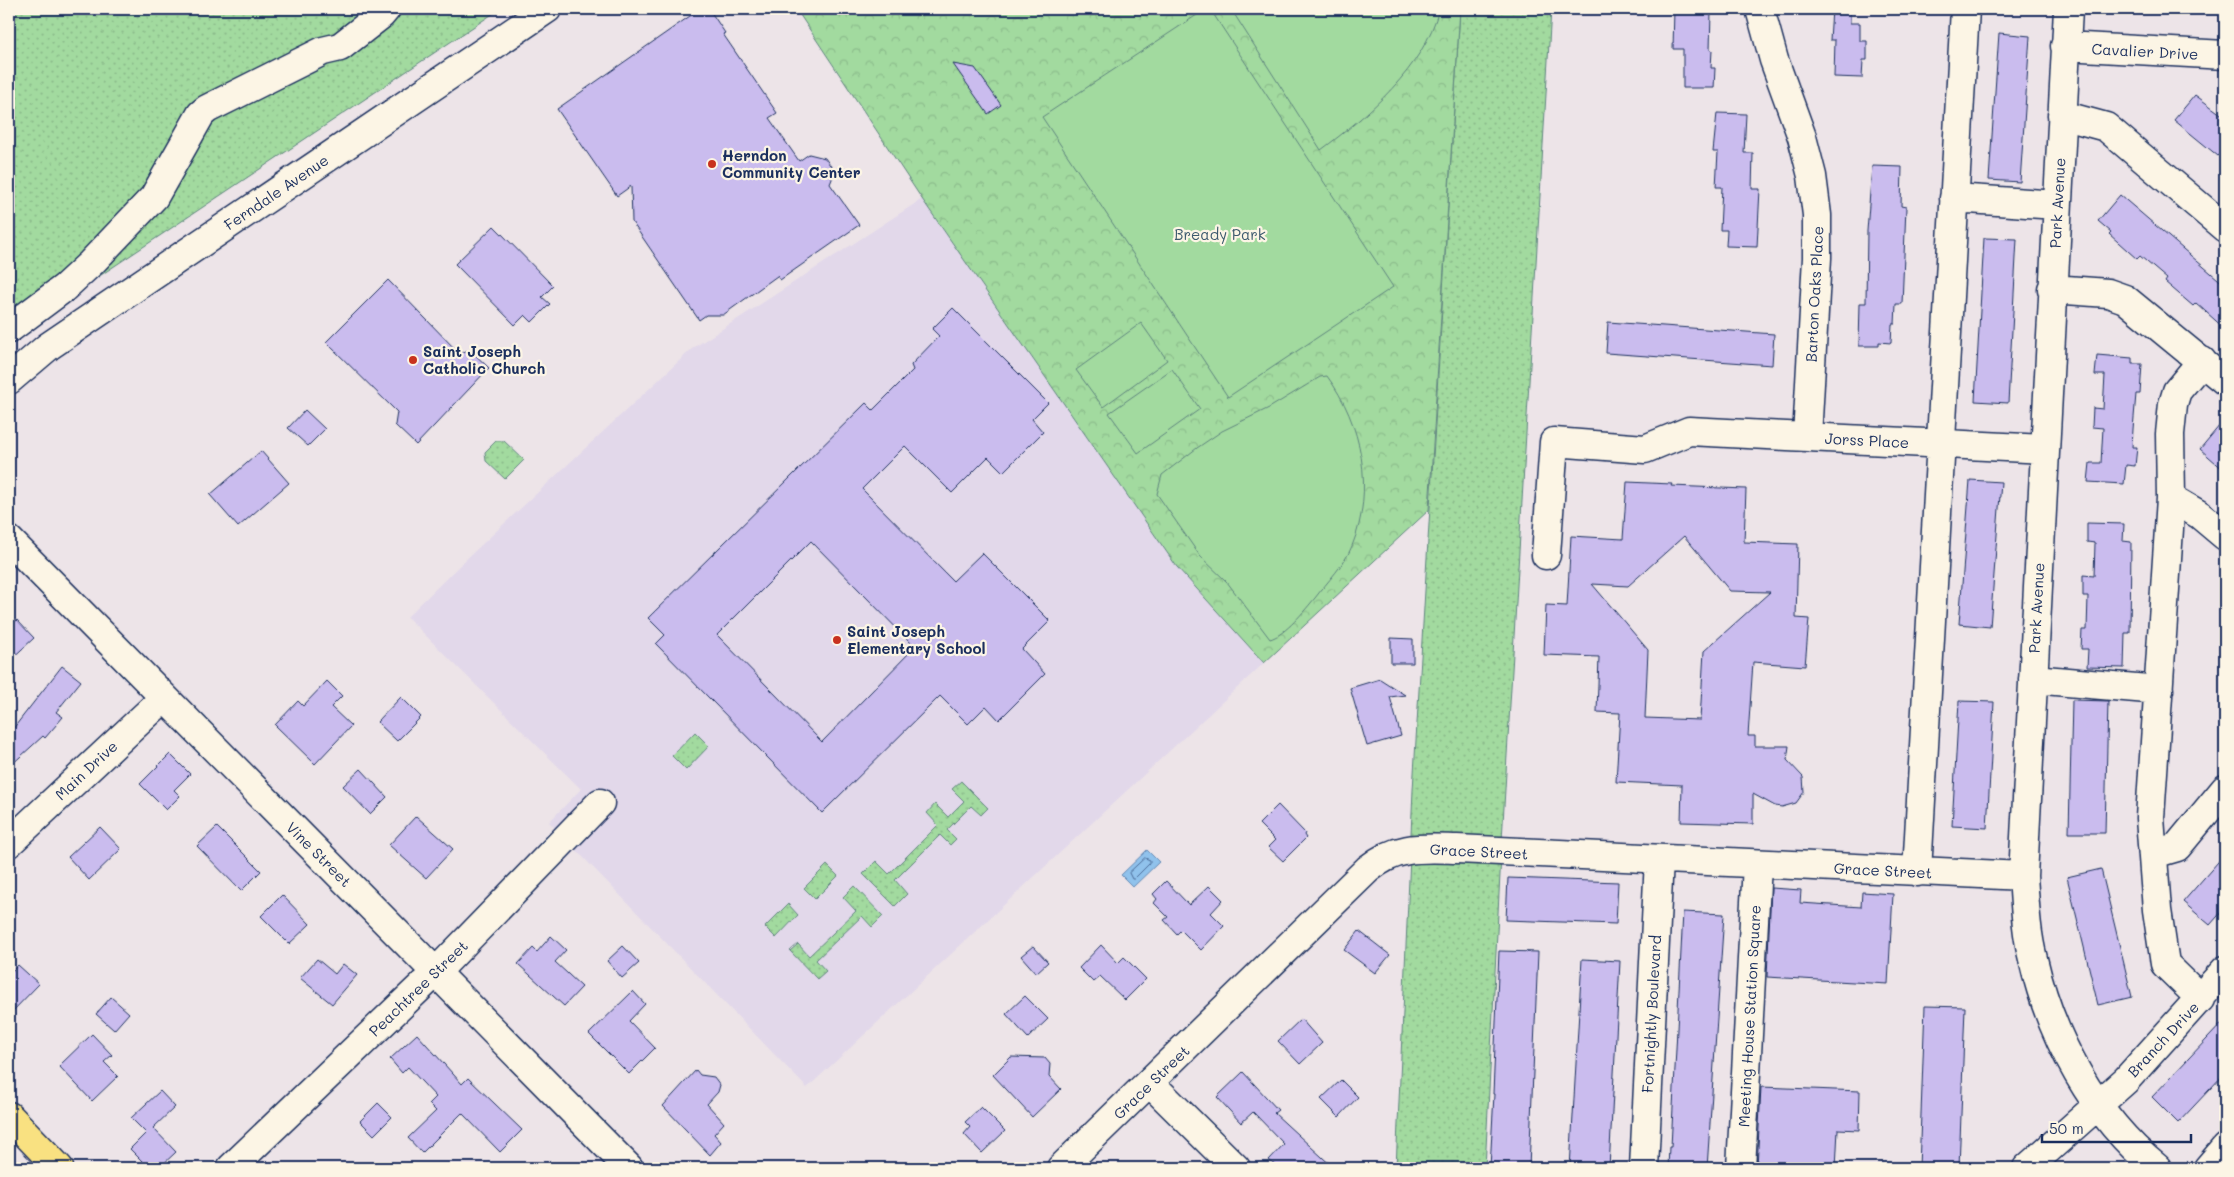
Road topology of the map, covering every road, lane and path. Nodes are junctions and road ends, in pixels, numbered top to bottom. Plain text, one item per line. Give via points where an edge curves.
1 (386, 9) edge
2 (547, 9) edge
3 (1760, 9) edge
4 (1966, 9) edge
5 (2068, 9) edge
6 (2066, 46) junction
7 (2225, 55) edge
8 (2062, 115) junction
9 (1954, 198) junction
10 (2057, 204) junction
11 (2225, 228) edge
12 (2052, 290) junction
13 (9, 329) edge
14 (2202, 361) junction
15 (9, 380) edge
16 (2225, 381) edge
17 (1806, 437) junction
18 (1940, 444) junction
19 (2044, 450) junction
20 (2171, 498) junction
21 (2225, 536) edge
22 (9, 540) edge
23 (1546, 555) dead end
24 (2033, 679) junction
25 (2159, 690) junction
26 (164, 698) junction
27 (2225, 789) edge
28 (600, 803) dead end
29 (9, 843) edge
30 (2153, 854) junction
31 (1659, 859) junction
32 (1757, 864) junction
33 (1917, 872) junction
34 (2023, 876) junction
35 (2225, 970) edge
36 (436, 972) junction
37 (2200, 999) junction
38 (1150, 1083) junction
39 (2097, 1104) junction
40 (9, 1116) edge
41 (2225, 1148) edge
42 (59, 1168) edge
43 (231, 1168) edge
44 (629, 1168) edge
45 (1061, 1168) edge
46 (1236, 1168) edge
47 (1644, 1168) edge
48 (1741, 1168) edge
49 (2027, 1168) edge
50 (2157, 1168) edge
51 (2208, 1168) edge

1 - 13 street via 340,47 323,51 201,114 154,197 84,270
2 - 15 street, Ferndale Avenue via 49,346
3 - 17 street, Barton Oaks Place via 1774,60 1802,137 1817,215 1818,258
4 - 9 street
5 - 6 street, Park Avenue
6 - 7 street, Cavalier Drive
6 - 8 street, Park Avenue
8 - 10 street, Park Avenue
8 - 11 street via 2106,127
9 - 10 street
9 - 18 street
10 - 12 street, Park Avenue
12 - 14 street via 2108,293 2125,299
12 - 19 street, Park Avenue
14 - 16 street
14 - 20 street via 2177,391 2173,404
17 - 18 street, Jorss Place
17 - 23 street, Jorss Place via 1689,430 1645,449 1554,442
18 - 19 street, Jorss Place
18 - 33 street
19 - 24 street, Park Avenue
20 - 21 street via 2200,515
20 - 25 street
22 - 26 street, Vine Street
24 - 25 street
24 - 34 street, Park Avenue
25 - 30 street via 2150,818
26 - 29 street, Main Drive
26 - 36 street, Vine Street
27 - 30 street via 2177,847
28 - 36 street, Peachtree Street
30 - 37 street via 2165,964
31 - 32 street, Grace Street
31 - 38 street, Grace Street via 1415,848 1396,852 1368,869
31 - 47 street, Fortnightly Boulevard
32 - 33 street, Grace Street
32 - 48 street, Meeting House Station Square
33 - 34 street, Grace Street
34 - 39 street, Park Avenue via 2032,958 2044,1000 2061,1043
35 - 37 street, Branch Drive
36 - 43 street, Peachtree Street
36 - 44 street, Vine Street
37 - 39 street, Branch Drive via 2126,1080
38 - 45 street, Grace Street
38 - 46 street
39 - 49 street, Branch Drive
39 - 50 street, Park Avenue
40 - 42 main road
41 - 51 street

